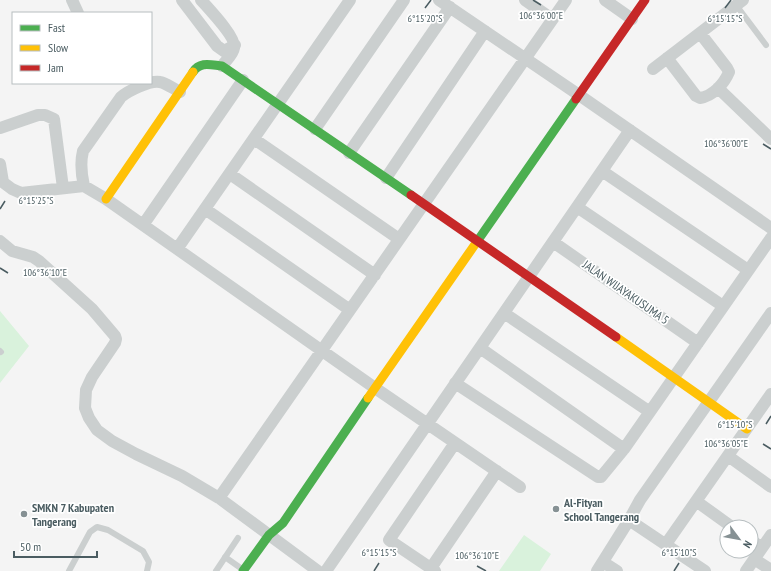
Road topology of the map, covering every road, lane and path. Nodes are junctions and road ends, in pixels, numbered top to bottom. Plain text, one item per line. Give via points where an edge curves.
1 (72, 0) edge
2 (182, 0) edge
3 (350, 0) edge
4 (404, 0) edge
5 (439, 0) edge
6 (524, 0) edge
7 (566, 0) edge
8 (605, 0) edge
9 (646, 0) edge
10 (739, 3) edge
11 (205, 5) edge
12 (450, 7) junction
13 (78, 12) edge
14 (196, 19) junction
15 (552, 19) junction
16 (632, 19) junction
17 (485, 31) junction
18 (700, 33) junction
19 (235, 45) junction
20 (766, 45) dead end
21 (526, 58) junction
22 (667, 58) junction
23 (222, 66) junction
24 (654, 69) dead end
25 (243, 80) junction
26 (152, 83) edge
27 (135, 85) edge
28 (718, 88) junction
29 (180, 92) junction
30 (579, 95) junction
31 (278, 104) junction
32 (0, 128) edge
33 (315, 129) junction
34 (630, 130) junction
35 (254, 139) junction
36 (771, 139) edge
37 (349, 153) junction
38 (0, 164) edge
39 (602, 170) junction
40 (230, 174) junction
41 (386, 178) junction
42 (1, 181) edge
43 (84, 186) junction
44 (63, 188) junction
45 (106, 199) junction
46 (424, 204) junction
47 (577, 207) junction
48 (205, 209) junction
49 (143, 225) junction
50 (771, 228) edge
51 (771, 238) edge
52 (399, 239) junction
53 (0, 241) edge
54 (478, 241) junction
55 (553, 242) junction
56 (177, 249) junction
57 (748, 270) junction
58 (374, 275) junction
59 (529, 276) junction
60 (724, 306) junction
61 (350, 310) junction
62 (504, 313) junction
63 (771, 313) edge
64 (698, 343) junction
65 (480, 348) junction
66 (322, 350) junction
67 (674, 377) junction
68 (455, 384) junction
69 (375, 388) junction
70 (771, 394) edge
71 (710, 402) junction
72 (650, 412) junction
73 (427, 424) junction
74 (747, 429) junction
75 (455, 443) junction
76 (624, 449) junction
77 (728, 456) junction
78 (497, 471) junction
79 (520, 487) dead end
80 (771, 488) edge
81 (219, 498) junction
82 (696, 502) junction
83 (720, 519) edge
84 (629, 520) junction
85 (771, 535) edge
86 (238, 538) dead end
87 (273, 542) junction
88 (666, 544) junction
89 (759, 546) edge
90 (762, 548) junction
91 (759, 552) edge
92 (225, 557) junction
93 (754, 559) joint
94 (600, 566) edge
95 (433, 569) edge
96 (771, 570) edge
97 (69, 571) edge
98 (147, 571) edge
99 (216, 571) edge
100 (244, 571) edge
101 (318, 571) edge
102 (326, 571) edge
103 (617, 571) edge
104 (705, 571) edge
105 (746, 571) edge

1 - 13 street
2 - 14 street
3 - 31 street
4 - 33 street
5 - 12 street
6 - 15 street
7 - 15 street
8 - 16 street
9 - 16 street
10 - 18 street
10 - 20 lane
11 - 14 street
11 - 19 street via 228,32
12 - 17 street
12 - 37 street
14 - 19 street via 221,50
15 - 21 street
16 - 30 street
17 - 21 street
17 - 41 street
18 - 22 street
18 - 28 street via 729,72
19 - 23 street via 232,54
21 - 30 street
21 - 46 street
22 - 24 street
22 - 28 street via 696,96 704,97
23 - 25 street
23 - 29 street via 199,65
25 - 31 street
25 - 49 street
26 - 29 street via 159,82
27 - 43 street via 121,97 83,151 81,174
28 - 36 street
29 - 45 street
30 - 34 street
30 - 54 street
31 - 33 street
31 - 35 street
32 - 44 street via 38,115 54,119
33 - 37 street
34 - 39 street
34 - 50 street
35 - 40 street
35 - 52 street
37 - 41 street
38 - 42 street
39 - 47 street
39 - 57 street
40 - 48 street
40 - 58 street
41 - 46 street
42 - 44 street via 21,193
43 - 44 street
43 - 45 street
45 - 49 street
46 - 52 street
46 - 54 street
47 - 55 street
47 - 60 street
48 - 56 street
48 - 61 street
49 - 56 street
51 - 57 street
52 - 58 street
53 - 81 street via 12,251 39,261 92,309 115,336 116,342 86,390 85,408 97,430 112,441 182,476
54 - 59 street
54 - 69 street
55 - 59 street
55 - 64 street, JALAN WIJAYAKUSUMA 5
56 - 66 street
57 - 60 street
58 - 61 street
59 - 62 street
59 - 67 street
60 - 64 street
61 - 66 street
62 - 65 street
62 - 72 street
63 - 71 street
64 - 67 street
65 - 68 street
65 - 76 street
66 - 69 street
66 - 81 street
67 - 71 street
67 - 72 street
68 - 73 street
68 - 76 street via 598,477 603,475
69 - 73 street
69 - 87 street via 283,523
70 - 74 street
71 - 74 street
71 - 84 street via 640,500
72 - 76 street
73 - 75 street
73 - 102 street
74 - 77 street
75 - 78 street
75 - 95 street via 389,540
77 - 80 street
77 - 82 street
78 - 79 street
78 - 95 street
81 - 87 street
82 - 83 street
82 - 88 street
84 - 88 street
84 - 94 street
85 - 90 street
86 - 92 lane
87 - 100 street
87 - 101 street
88 - 104 street
89 - 90 street
90 - 91 street
92 - 99 lane
92 - 100 lane
93 - 96 street
93 - 105 street
94 - 103 street
97 - 98 lane via 90,532 97,527 108,530 143,551 149,562

